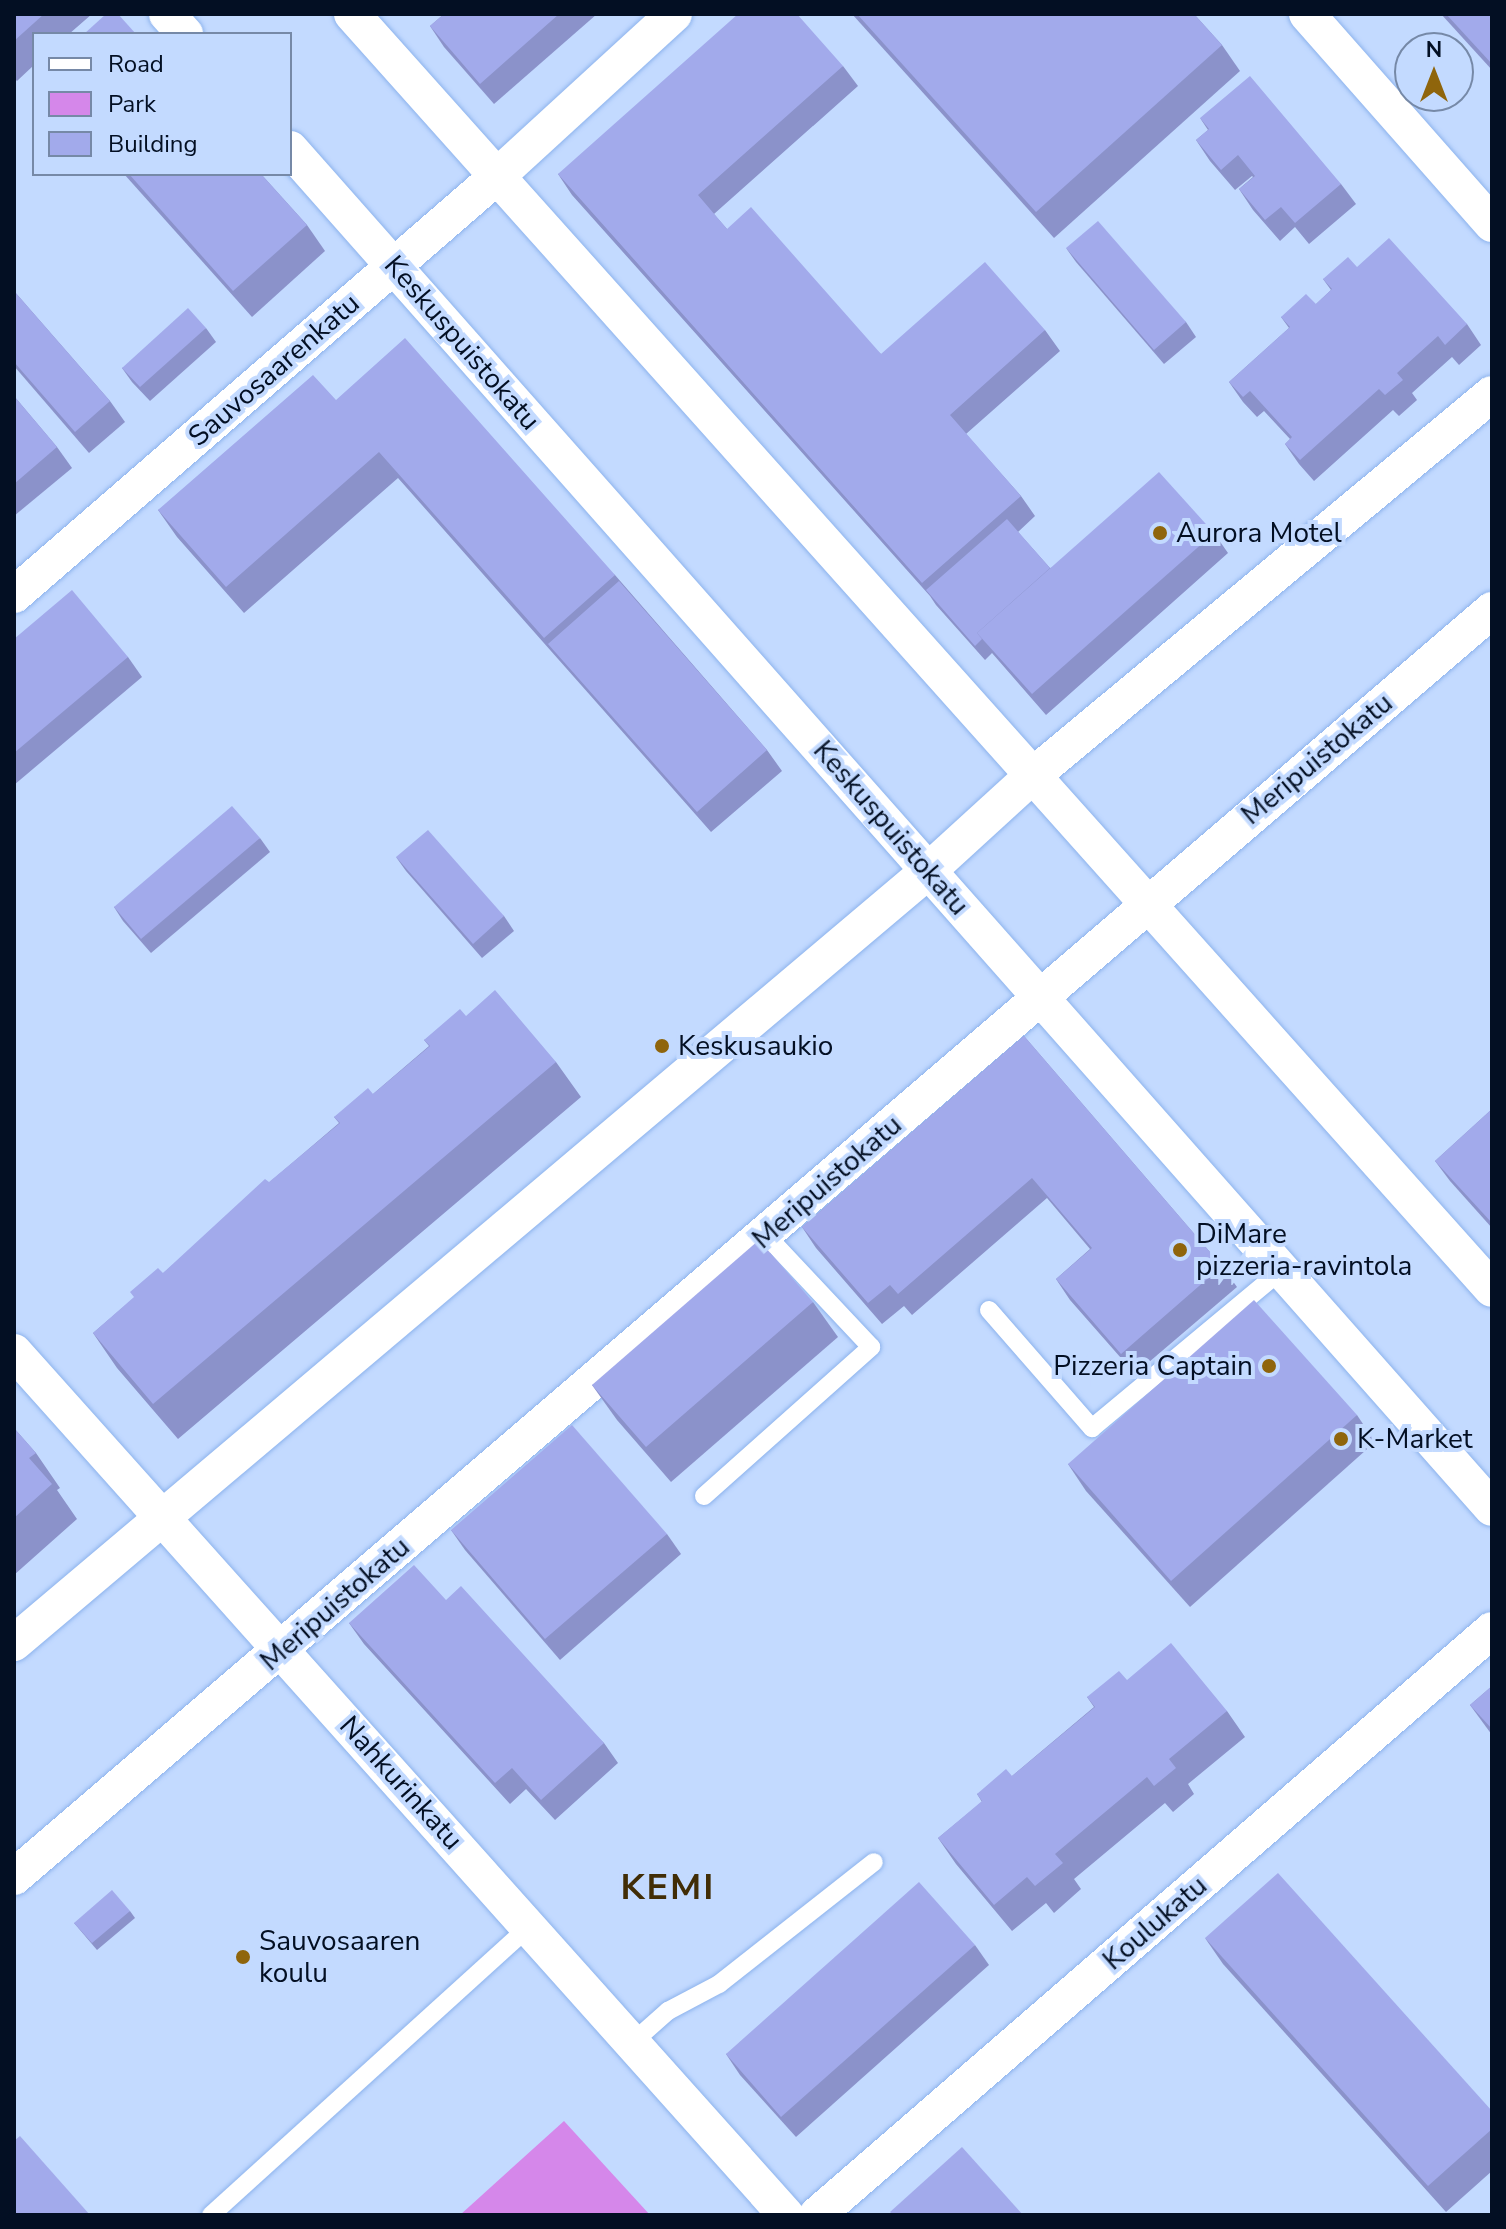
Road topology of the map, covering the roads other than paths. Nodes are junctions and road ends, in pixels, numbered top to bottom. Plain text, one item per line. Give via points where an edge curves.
1 (167, 14) edge
2 (352, 14) edge
3 (674, 14) edge
4 (1307, 14) edge
5 (183, 32) edge
6 (292, 151) edge
7 (494, 179) junction
8 (1492, 224) edge
9 (394, 266) junction
10 (1492, 394) edge
11 (14, 595) edge
12 (1492, 610) edge
13 (1031, 777) junction
14 (927, 872) junction
15 (1149, 903) junction
16 (1043, 998) junction
17 (766, 1235) junction
18 (1283, 1269) junction
19 (1492, 1289) edge
20 (989, 1310) dead end
21 (14, 1352) edge
22 (704, 1496) dead end
23 (1492, 1508) edge
24 (161, 1521) junction
25 (1492, 1630) edge
26 (14, 1643) edge
27 (281, 1650) junction
28 (874, 1862) dead end
29 (14, 1877) edge
30 (530, 1926) junction
31 (633, 2042) junction
32 (211, 2215) edge
33 (786, 2215) edge
34 (817, 2215) edge

1 - 5 street
2 - 7 street
3 - 7 street, Sauvosaarenkatu
4 - 8 street
6 - 9 street, Keskuspuistokatu
7 - 9 street, Sauvosaarenkatu
7 - 13 street
9 - 11 street, Sauvosaarenkatu
9 - 14 street, Keskuspuistokatu
10 - 13 street
12 - 15 street, Meripuistokatu
13 - 14 street
13 - 15 street
14 - 16 street, Keskuspuistokatu
14 - 24 street
15 - 16 street, Meripuistokatu
15 - 19 street
16 - 17 street, Meripuistokatu
16 - 18 street, Keskuspuistokatu
17 - 22 lane via 871,1347
17 - 27 street, Meripuistokatu
18 - 20 lane via 1092,1428
18 - 23 street, Keskuspuistokatu
21 - 24 street, Nahkurinkatu
24 - 26 street
24 - 27 street, Nahkurinkatu
25 - 34 street, Koulukatu
27 - 29 street, Meripuistokatu
27 - 30 street, Nahkurinkatu
28 - 31 lane via 719,1984 668,2011
30 - 31 street, Nahkurinkatu
30 - 32 lane
31 - 33 street, Nahkurinkatu

